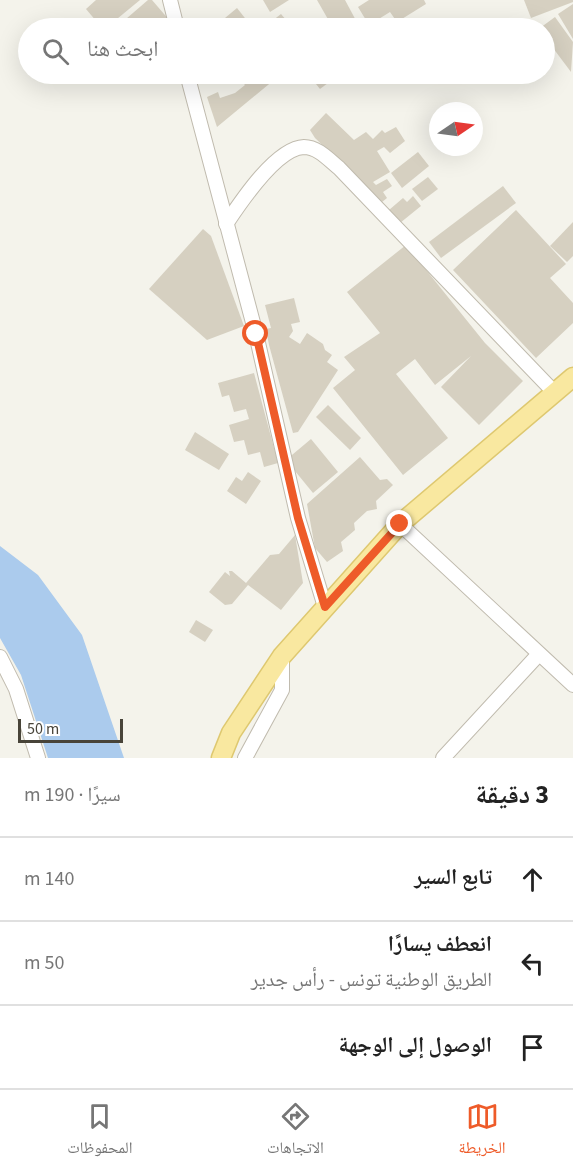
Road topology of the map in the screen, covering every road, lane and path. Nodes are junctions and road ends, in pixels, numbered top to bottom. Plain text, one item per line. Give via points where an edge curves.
1 (170, 0) edge
2 (174, 18) edge
3 (190, 84) edge
4 (226, 224) junction
5 (573, 377) edge
6 (554, 392) junction
7 (400, 524) junction
8 (325, 607) junction
9 (538, 655) junction
10 (282, 656) junction
11 (0, 657) edge
12 (573, 685) edge
13 (38, 758) edge
14 (221, 758) edge
15 (245, 758) edge
16 (443, 758) edge

1 - 2 street
3 - 4 street
4 - 6 street via 277,161 293,150 316,150 339,168
4 - 8 street via 298,518
5 - 6 main road
6 - 7 main road
7 - 8 main road
7 - 9 street
8 - 10 main road
9 - 12 street
9 - 16 street
10 - 14 main road via 231,734
10 - 15 street via 282,690
11 - 13 street via 16,689

